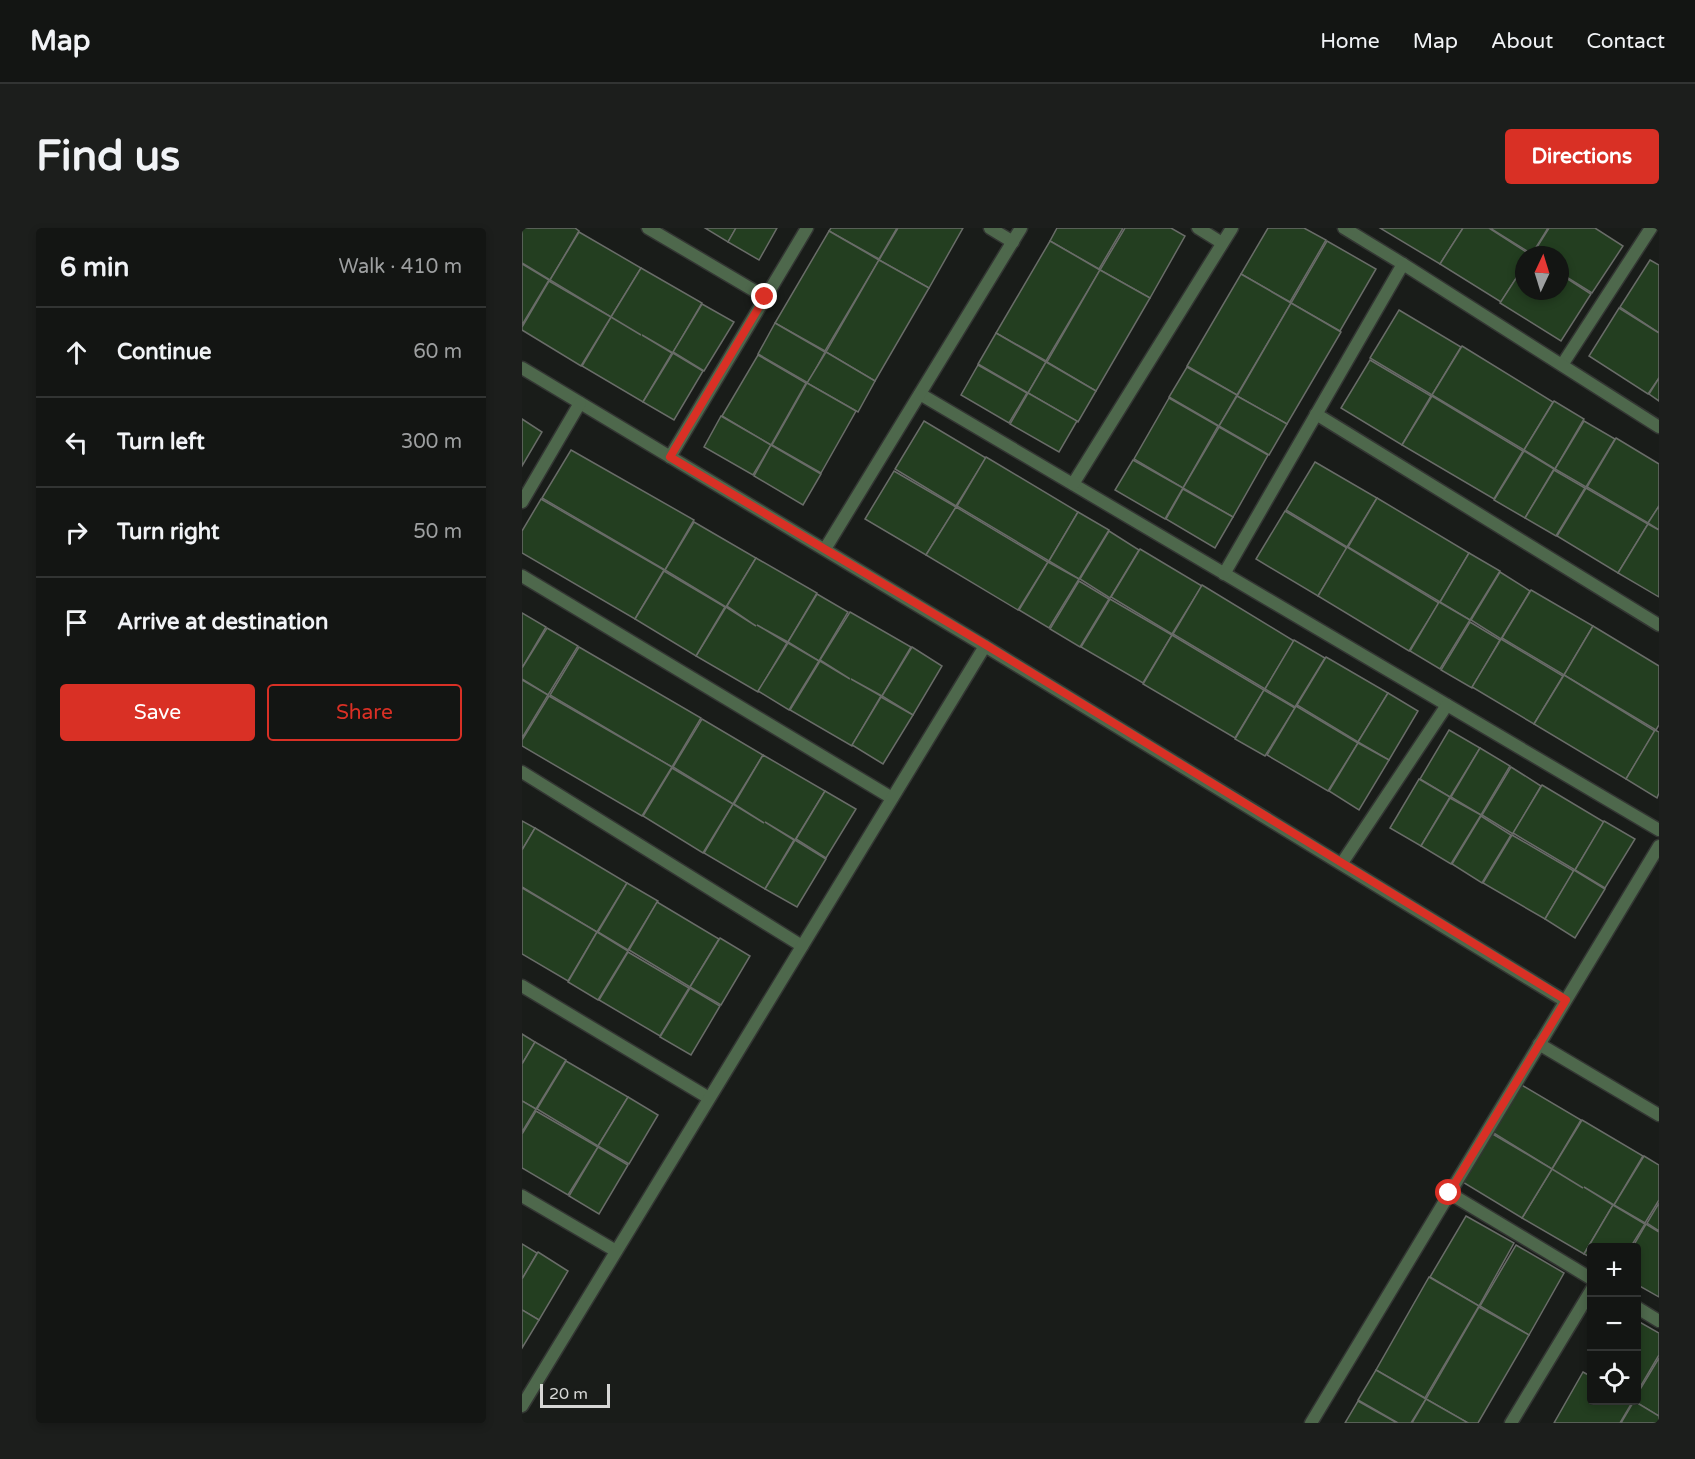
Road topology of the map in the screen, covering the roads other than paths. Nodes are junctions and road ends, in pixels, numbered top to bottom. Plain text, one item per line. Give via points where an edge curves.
1 (648, 228) edge
2 (807, 228) edge
3 (990, 228) edge
4 (1021, 228) edge
5 (1198, 228) edge
6 (1232, 228) edge
7 (1344, 228) edge
8 (1651, 228) edge
9 (1013, 242) junction
10 (1222, 243) junction
11 (1403, 264) junction
12 (765, 297) junction
13 (1562, 365) junction
14 (522, 368) edge
15 (920, 394) junction
16 (580, 403) junction
17 (1316, 414) junction
18 (1659, 427) edge
19 (670, 457) junction
20 (1072, 484) junction
21 (522, 501) edge
22 (825, 549) junction
23 (1224, 574) junction
24 (522, 576) edge
25 (1659, 625) edge
26 (986, 645) junction
27 (1447, 705) junction
28 (522, 772) edge
29 (892, 798) junction
30 (1659, 831) edge
31 (1659, 846) edge
32 (1342, 863) junction
33 (802, 946) junction
34 (522, 986) edge
35 (1566, 1000) junction
36 (1539, 1044) junction
37 (709, 1098) junction
38 (1659, 1115) edge
39 (1449, 1193) junction
40 (522, 1196) edge
41 (616, 1251) junction
42 (1587, 1276) edge
43 (1587, 1297) edge
44 (1641, 1310) edge
45 (1659, 1321) edge
46 (522, 1404) edge
47 (1311, 1423) edge
48 (1510, 1423) edge

1 - 12 street
2 - 12 street
3 - 9 street
4 - 9 street
5 - 10 street
6 - 10 street
7 - 11 street
8 - 13 street
9 - 15 street
10 - 20 street
11 - 13 street
11 - 17 street
12 - 19 street
13 - 18 street
14 - 16 street
15 - 20 street
15 - 22 street
16 - 19 street
16 - 21 street
17 - 23 street
17 - 25 street
19 - 22 street
20 - 23 street
22 - 26 street
23 - 27 street
24 - 29 street
26 - 29 street
26 - 32 street
27 - 30 street
27 - 32 street
28 - 33 street
29 - 33 street
31 - 35 street
32 - 35 street
33 - 37 street
34 - 37 street
35 - 36 street
36 - 38 street
36 - 39 street
37 - 41 street
39 - 42 street
39 - 47 street
40 - 41 street
41 - 46 street
43 - 48 street
44 - 45 street

